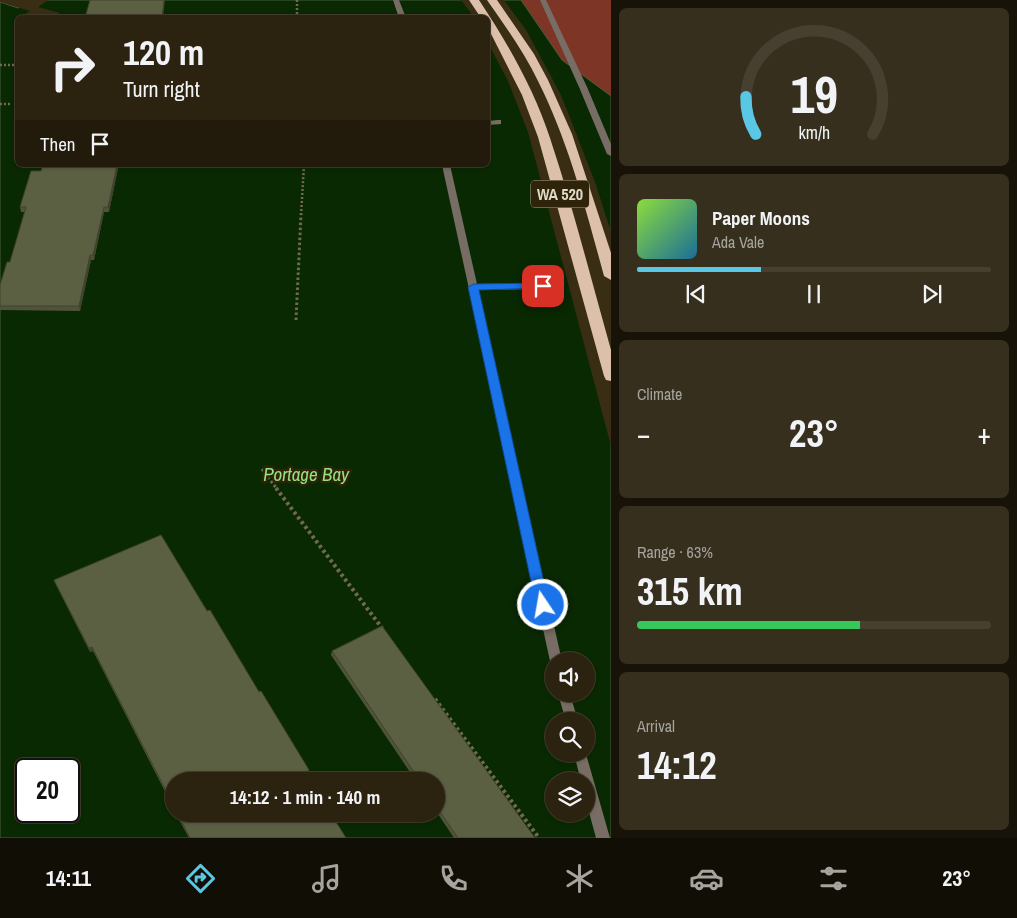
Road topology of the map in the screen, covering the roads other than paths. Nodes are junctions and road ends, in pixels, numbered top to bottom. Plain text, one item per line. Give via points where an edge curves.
1 (396, 0) edge
2 (473, 0) edge
3 (492, 0) edge
4 (505, 0) edge
5 (543, 0) edge
6 (402, 15) edge
7 (484, 15) edge
8 (490, 26) edge
9 (530, 55) junction
10 (498, 122) dead end
11 (490, 123) edge
12 (611, 154) edge
13 (446, 167) edge
14 (611, 276) edge
15 (543, 286) dead end
16 (474, 287) junction
17 (611, 376) edge
18 (554, 652) edge
19 (582, 762) edge
20 (603, 838) edge

1 - 6 lane
2 - 7 highway, WA 520
3 - 9 highway, WA 520
4 - 9 highway
5 - 12 lane
8 - 17 highway, WA 520 via 527,96 544,137
9 - 14 highway, WA 520 via 573,152
10 - 11 lane
13 - 16 lane
15 - 16 lane
16 - 18 lane
19 - 20 lane

